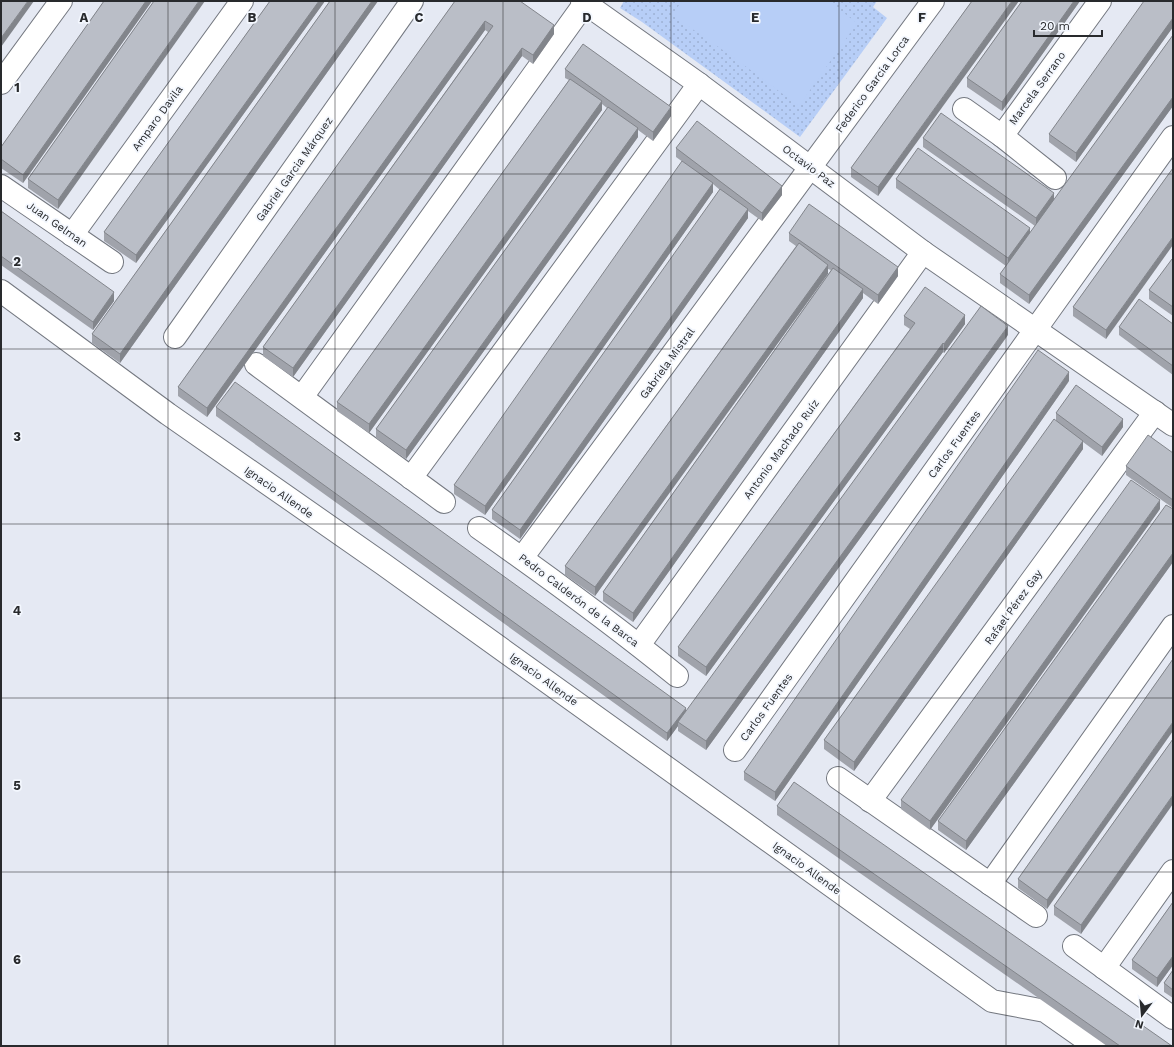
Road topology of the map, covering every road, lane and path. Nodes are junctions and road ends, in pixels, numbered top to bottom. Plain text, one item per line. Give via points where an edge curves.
1 (61, 1) edge
2 (242, 1) edge
3 (412, 1) edge
4 (933, 1) edge
5 (1100, 1) edge
6 (583, 2) edge
7 (1, 83) edge
8 (699, 84) junction
9 (964, 109) dead end
10 (1002, 136) junction
11 (1173, 137) edge
12 (811, 167) junction
13 (1055, 178) dead end
14 (1, 186) edge
15 (72, 235) junction
16 (923, 252) junction
17 (112, 262) dead end
18 (1, 292) edge
19 (1035, 331) junction
20 (175, 337) dead end
21 (256, 364) dead end
22 (302, 397) junction
23 (1155, 412) junction
24 (1173, 425) edge
25 (411, 478) junction
26 (444, 502) dead end
27 (479, 528) dead end
28 (522, 558) junction
29 (1173, 626) edge
30 (639, 645) junction
31 (677, 676) dead end
32 (735, 750) dead end
33 (838, 778) dead end
34 (870, 801) junction
35 (1173, 871) edge
36 (990, 884) junction
37 (1036, 916) dead end
38 (1074, 946) dead end
39 (1104, 968) junction
40 (1173, 1018) edge
41 (1095, 1046) edge

1 - 7 street
2 - 15 street, Amparo Davila
3 - 20 street, Gabriel Garcia Márquez
4 - 12 street, Federico Garcia Lorca
5 - 10 street, Marcela Serrano
6 - 8 street, Octavio Paz
6 - 22 street
8 - 12 street, Octavio Paz
8 - 25 street
9 - 10 street, Marcela Serrano
10 - 13 street, Marcela Serrano
11 - 19 street, Carlos Fuentes
12 - 16 street, Octavio Paz
12 - 28 street, Gabriela Mistral
14 - 15 street, Juan Gelman
15 - 17 street, Juan Gelman
16 - 19 street, Octavio Paz
16 - 30 street, Antonio Machado Ruíz
18 - 41 street, Ignacio Allende via 168,414 390,569 992,1001 1045,1011
19 - 23 street, Octavio Paz
19 - 32 street, Carlos Fuentes
21 - 22 street
22 - 25 street
23 - 24 street, Octavio Paz
23 - 34 street, Rafael Pérez Gay
25 - 26 street
27 - 28 street, Pedro Calderón de la Barca
28 - 30 street, Pedro Calderón de la Barca
29 - 36 street
30 - 31 street, Pedro Calderón de la Barca
33 - 34 street
34 - 36 street
35 - 39 street
36 - 37 street
38 - 39 street
39 - 40 street

